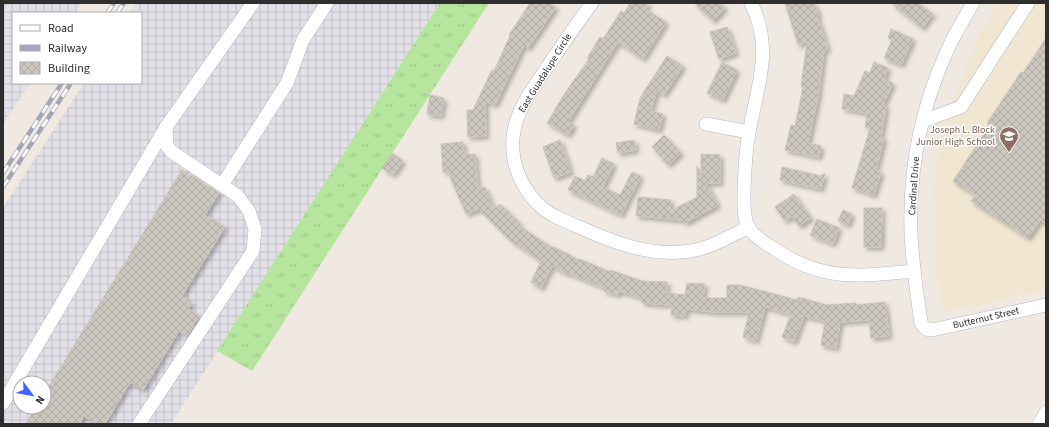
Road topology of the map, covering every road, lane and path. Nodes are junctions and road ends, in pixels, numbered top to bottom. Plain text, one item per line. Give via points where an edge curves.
1 (254, 3) edge
2 (327, 3) edge
3 (592, 3) edge
4 (751, 3) edge
5 (973, 3) edge
6 (1028, 3) edge
7 (923, 121) junction
8 (706, 124) dead end
9 (166, 127) junction
10 (749, 132) junction
11 (222, 185) junction
12 (749, 227) junction
13 (914, 271) junction
14 (1046, 305) edge
15 (926, 329) joint
16 (3, 403) edge
17 (1046, 412) edge
18 (139, 424) edge
19 (1039, 424) edge

1 - 9 street
2 - 11 street via 303,40 287,83
3 - 12 street, East Guadalupe Circle via 536,84 518,116 513,151 515,165 526,190 539,205 556,217 623,245 645,250 691,251 707,247
4 - 10 street via 760,28 763,60 762,79
5 - 7 street, Cardinal Drive via 947,51
6 - 7 street via 961,107
7 - 13 street, Cardinal Drive via 913,174 911,232
8 - 10 street
9 - 11 street via 167,146 172,152
9 - 16 street
10 - 12 street via 744,205 745,219
11 - 18 street via 238,196 249,211 255,229 253,251
12 - 13 street via 756,236 782,254 828,273 863,276
13 - 15 street, Cardinal Drive via 921,323
14 - 15 street, Butternut Street via 932,330
17 - 19 street

